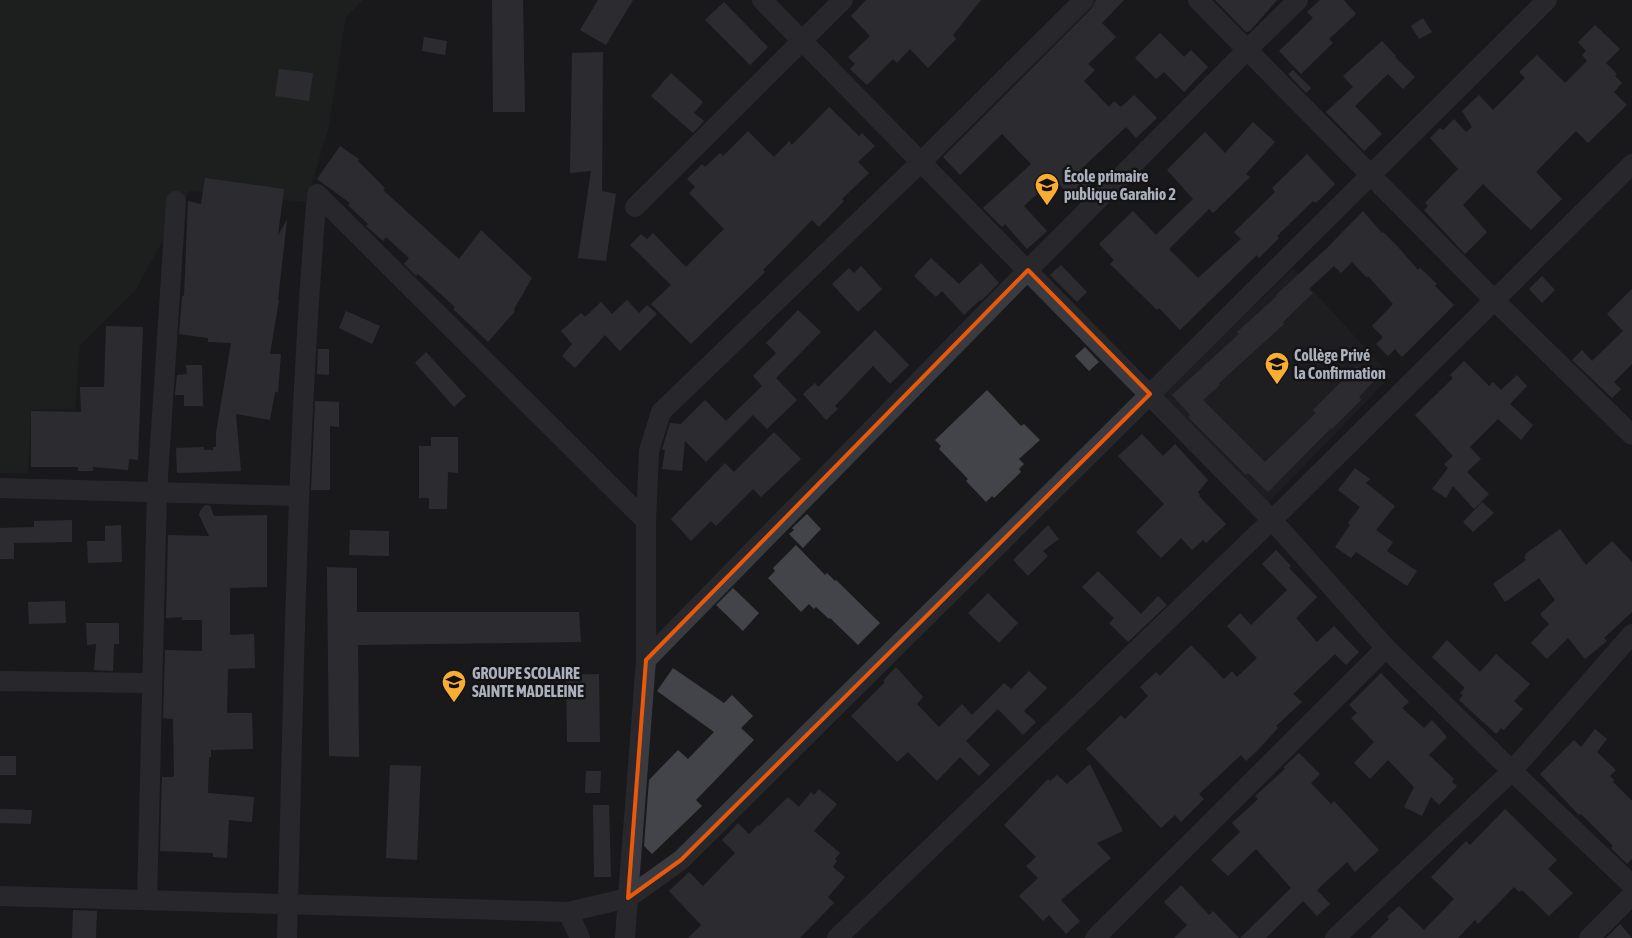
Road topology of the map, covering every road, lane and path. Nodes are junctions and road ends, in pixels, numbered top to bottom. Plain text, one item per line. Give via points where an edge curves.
1 (762, 0) edge
2 (843, 0) edge
3 (1084, 0) edge
4 (1198, 0) edge
5 (1298, 0) edge
6 (1547, 0) edge
7 (802, 41) junction
8 (1246, 51) junction
9 (921, 162) junction
10 (1632, 164) edge
11 (1371, 175) junction
12 (176, 200) dead end
13 (635, 207) dead end
14 (1028, 270) junction
15 (1495, 301) junction
16 (1150, 394) junction
17 (1632, 435) edge
18 (0, 488) edge
19 (157, 492) junction
20 (298, 496) junction
21 (1272, 520) junction
22 (646, 521) junction
23 (1632, 634) edge
24 (1386, 648) junction
25 (646, 660) junction
26 (0, 681) edge
27 (152, 683) junction
28 (1512, 771) junction
29 (1632, 885) edge
30 (1632, 894) edge
31 (0, 896) edge
32 (628, 898) junction
33 (147, 900) junction
34 (288, 904) junction
35 (568, 912) junction
36 (287, 938) edge
37 (580, 938) edge
38 (626, 938) edge
39 (837, 938) edge
40 (1095, 938) edge
41 (1335, 938) edge
42 (1589, 938) edge

1 - 7 street
2 - 7 street
3 - 9 street
4 - 8 street
5 - 8 street
6 - 11 street
7 - 9 street
7 - 13 street
8 - 11 street
8 - 14 street
9 - 14 street
9 - 22 street via 662,412 649,451
10 - 15 street
11 - 15 street
11 - 16 street
12 - 19 street
14 - 16 street
14 - 25 street
15 - 17 street
15 - 21 street
16 - 21 street
16 - 32 street via 681,860
18 - 19 street
19 - 20 street
19 - 27 street
20 - 22 street via 317,194
20 - 34 street
21 - 24 street
21 - 39 street
22 - 25 street
23 - 28 street
24 - 28 street
24 - 40 street
25 - 32 street
26 - 27 street
27 - 33 street
28 - 29 street
28 - 41 street
30 - 42 street
31 - 33 street
32 - 35 street
32 - 38 street
33 - 34 street
34 - 35 street
34 - 36 street
35 - 37 street

